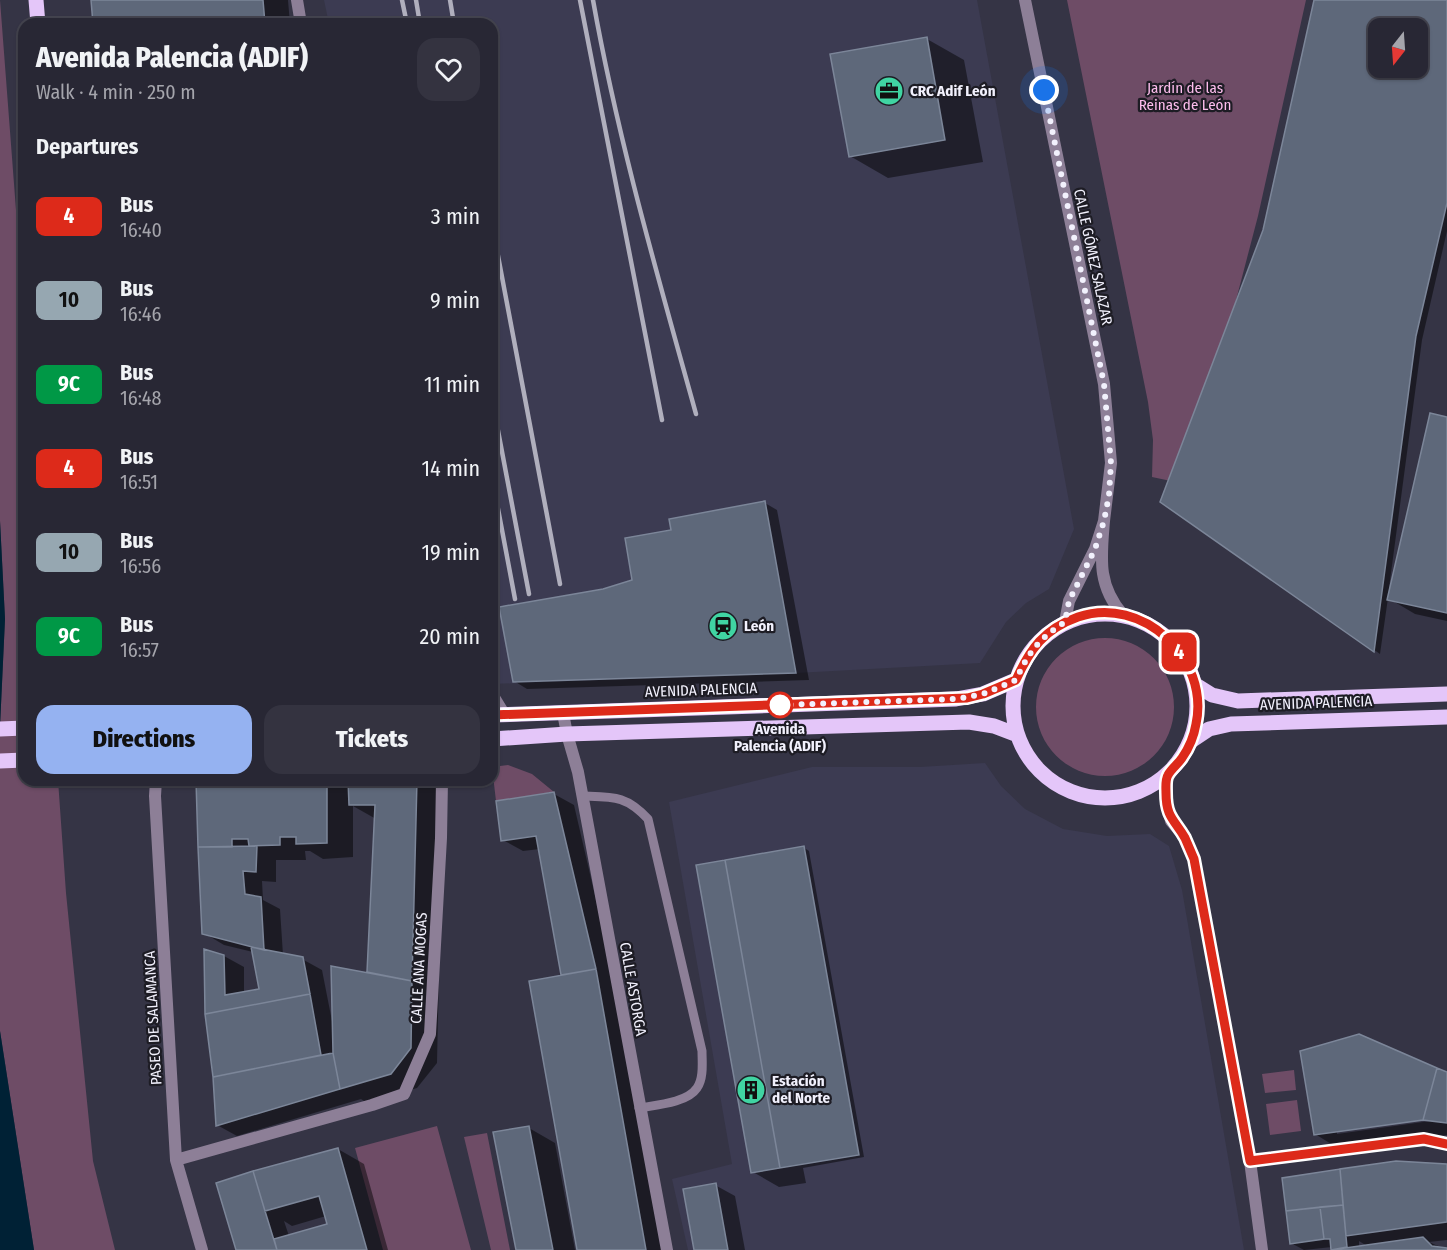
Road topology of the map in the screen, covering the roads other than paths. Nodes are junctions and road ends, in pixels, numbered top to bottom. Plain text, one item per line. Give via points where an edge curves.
1 (36, 0) edge
2 (297, 0) edge
3 (1025, 0) edge
4 (38, 18) edge
5 (300, 18) edge
6 (1104, 521) junction
7 (1123, 615) junction
8 (1065, 622) junction
9 (1016, 680) junction
10 (1196, 685) junction
11 (1447, 694) edge
12 (563, 713) junction
13 (499, 715) edge
14 (1447, 717) edge
15 (18, 728) edge
16 (0, 729) edge
17 (567, 734) junction
18 (1015, 734) junction
19 (498, 740) edge
20 (1191, 741) junction
21 (0, 760) edge
22 (18, 760) edge
23 (1167, 777) junction
24 (155, 786) edge
25 (442, 786) edge
26 (582, 796) junction
27 (639, 1108) junction
28 (1447, 1144) edge
29 (176, 1160) junction
30 (1250, 1161) junction
31 (202, 1250) edge
32 (667, 1250) edge
33 (1262, 1250) edge

1 - 4 main road
2 - 5 street
3 - 6 street, CALLE GÓMEZ SALAZAR via 1104,384 1111,463
6 - 7 street, CALLE GÓMEZ SALAZAR via 1103,581
6 - 8 street, CALLE GÓMEZ SALAZAR via 1069,601
7 - 8 main road via 1084,615
7 - 10 main road via 1148,624 1170,639 1186,660
8 - 9 main road via 1038,642
9 - 12 main road, AVENIDA PALENCIA via 983,694 956,699
9 - 18 main road via 1012,702
10 - 11 main road, AVENIDA PALENCIA via 1212,695 1238,701
10 - 20 main road via 1198,704
12 - 13 main road, AVENIDA PALENCIA
12 - 17 street, CALLE ASTORGA
14 - 20 main road, AVENIDA PALENCIA via 1231,724 1209,729
15 - 16 main road
17 - 18 main road via 969,722
17 - 19 main road
17 - 26 street, CALLE ASTORGA
18 - 23 main road via 1040,771 1061,787 1085,796 1112,798 1137,793
20 - 23 main road
21 - 22 main road
23 - 30 street via 1167,805 1172,821 1194,859
24 - 29 street, PASEO DE SALAMANCA
25 - 29 street, CALLE ANA MOGAS via 430,1034 404,1094
26 - 27 street, CALLE ASTORGA
26 - 27 lane via 625,800 648,819 702,1051 703,1071 697,1088 680,1100
27 - 32 street, CALLE ASTORGA
28 - 30 street via 1424,1139
29 - 31 street, PASEO DE SALAMANCA
30 - 33 street

